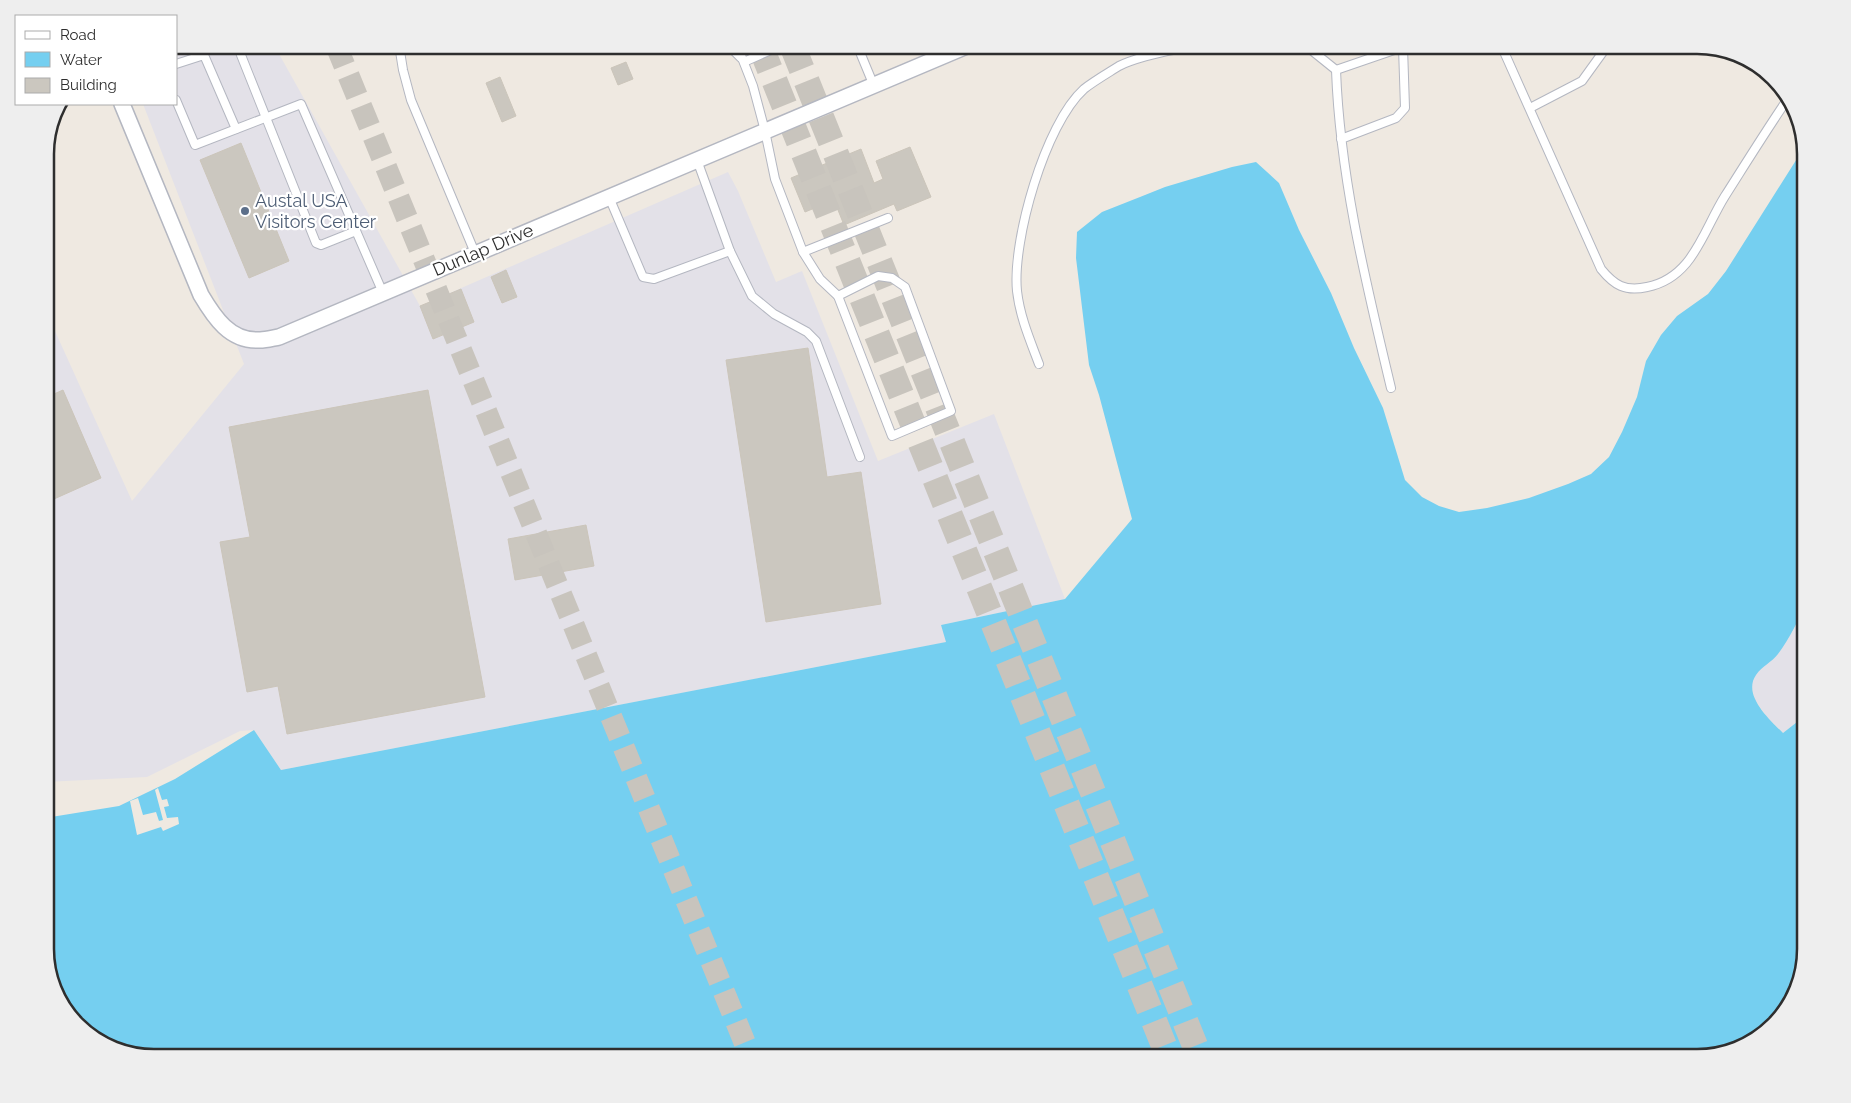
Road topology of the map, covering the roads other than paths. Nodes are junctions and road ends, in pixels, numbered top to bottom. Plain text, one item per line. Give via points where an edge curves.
1 (240, 54) edge
2 (400, 54) edge
3 (736, 54) edge
4 (741, 54) edge
5 (762, 54) edge
6 (861, 54) edge
7 (945, 54) edge
8 (1159, 54) edge
9 (1316, 54) edge
10 (1381, 54) edge
11 (1404, 54) edge
12 (1505, 54) edge
13 (1602, 54) edge
14 (744, 62) junction
15 (178, 63) edge
16 (1336, 70) junction
17 (874, 86) junction
18 (1784, 104) edge
19 (122, 105) edge
20 (178, 105) edge
21 (1530, 108) junction
22 (265, 118) junction
23 (236, 129) junction
24 (765, 131) junction
25 (1341, 139) junction
26 (697, 160) junction
27 (609, 197) junction
28 (888, 218) dead end
29 (356, 231) junction
30 (730, 251) junction
31 (804, 252) junction
32 (475, 253) junction
33 (383, 293) junction
34 (838, 296) junction
35 (1039, 364) dead end
36 (1391, 388) dead end
37 (860, 457) dead end

1 - 22 lane
2 - 32 lane via 411,100
3 - 14 lane
4 - 14 lane
5 - 14 lane
6 - 17 lane
7 - 17 street, Dunlap Drive
8 - 35 lane via 1120,65 1084,90 1066,111 1050,140 1022,230 1017,269 1020,312
9 - 16 lane
10 - 16 lane
11 - 25 lane via 1405,108 1396,118
12 - 21 lane
13 - 21 lane via 1582,81
14 - 24 lane
15 - 23 lane via 204,55
16 - 25 lane
17 - 24 street, Dunlap Drive
18 - 21 lane via 1684,267 1657,285 1635,290 1612,283 1601,269
19 - 33 street, Dunlap Drive via 201,295 213,317 227,330 259,341 279,337
20 - 23 lane via 195,145
22 - 23 lane
22 - 29 lane via 301,104
22 - 29 lane via 316,243 321,245
24 - 26 street, Dunlap Drive
24 - 31 lane via 775,180
25 - 36 lane via 1359,252
26 - 27 street, Dunlap Drive
26 - 30 lane
27 - 30 lane via 643,277 654,279
27 - 32 street, Dunlap Drive
28 - 31 lane
29 - 33 lane
30 - 37 lane via 752,296 816,341
31 - 34 lane via 820,279
32 - 33 street, Dunlap Drive
34 - 34 lane via 892,436 951,411 904,287 892,278 878,276

